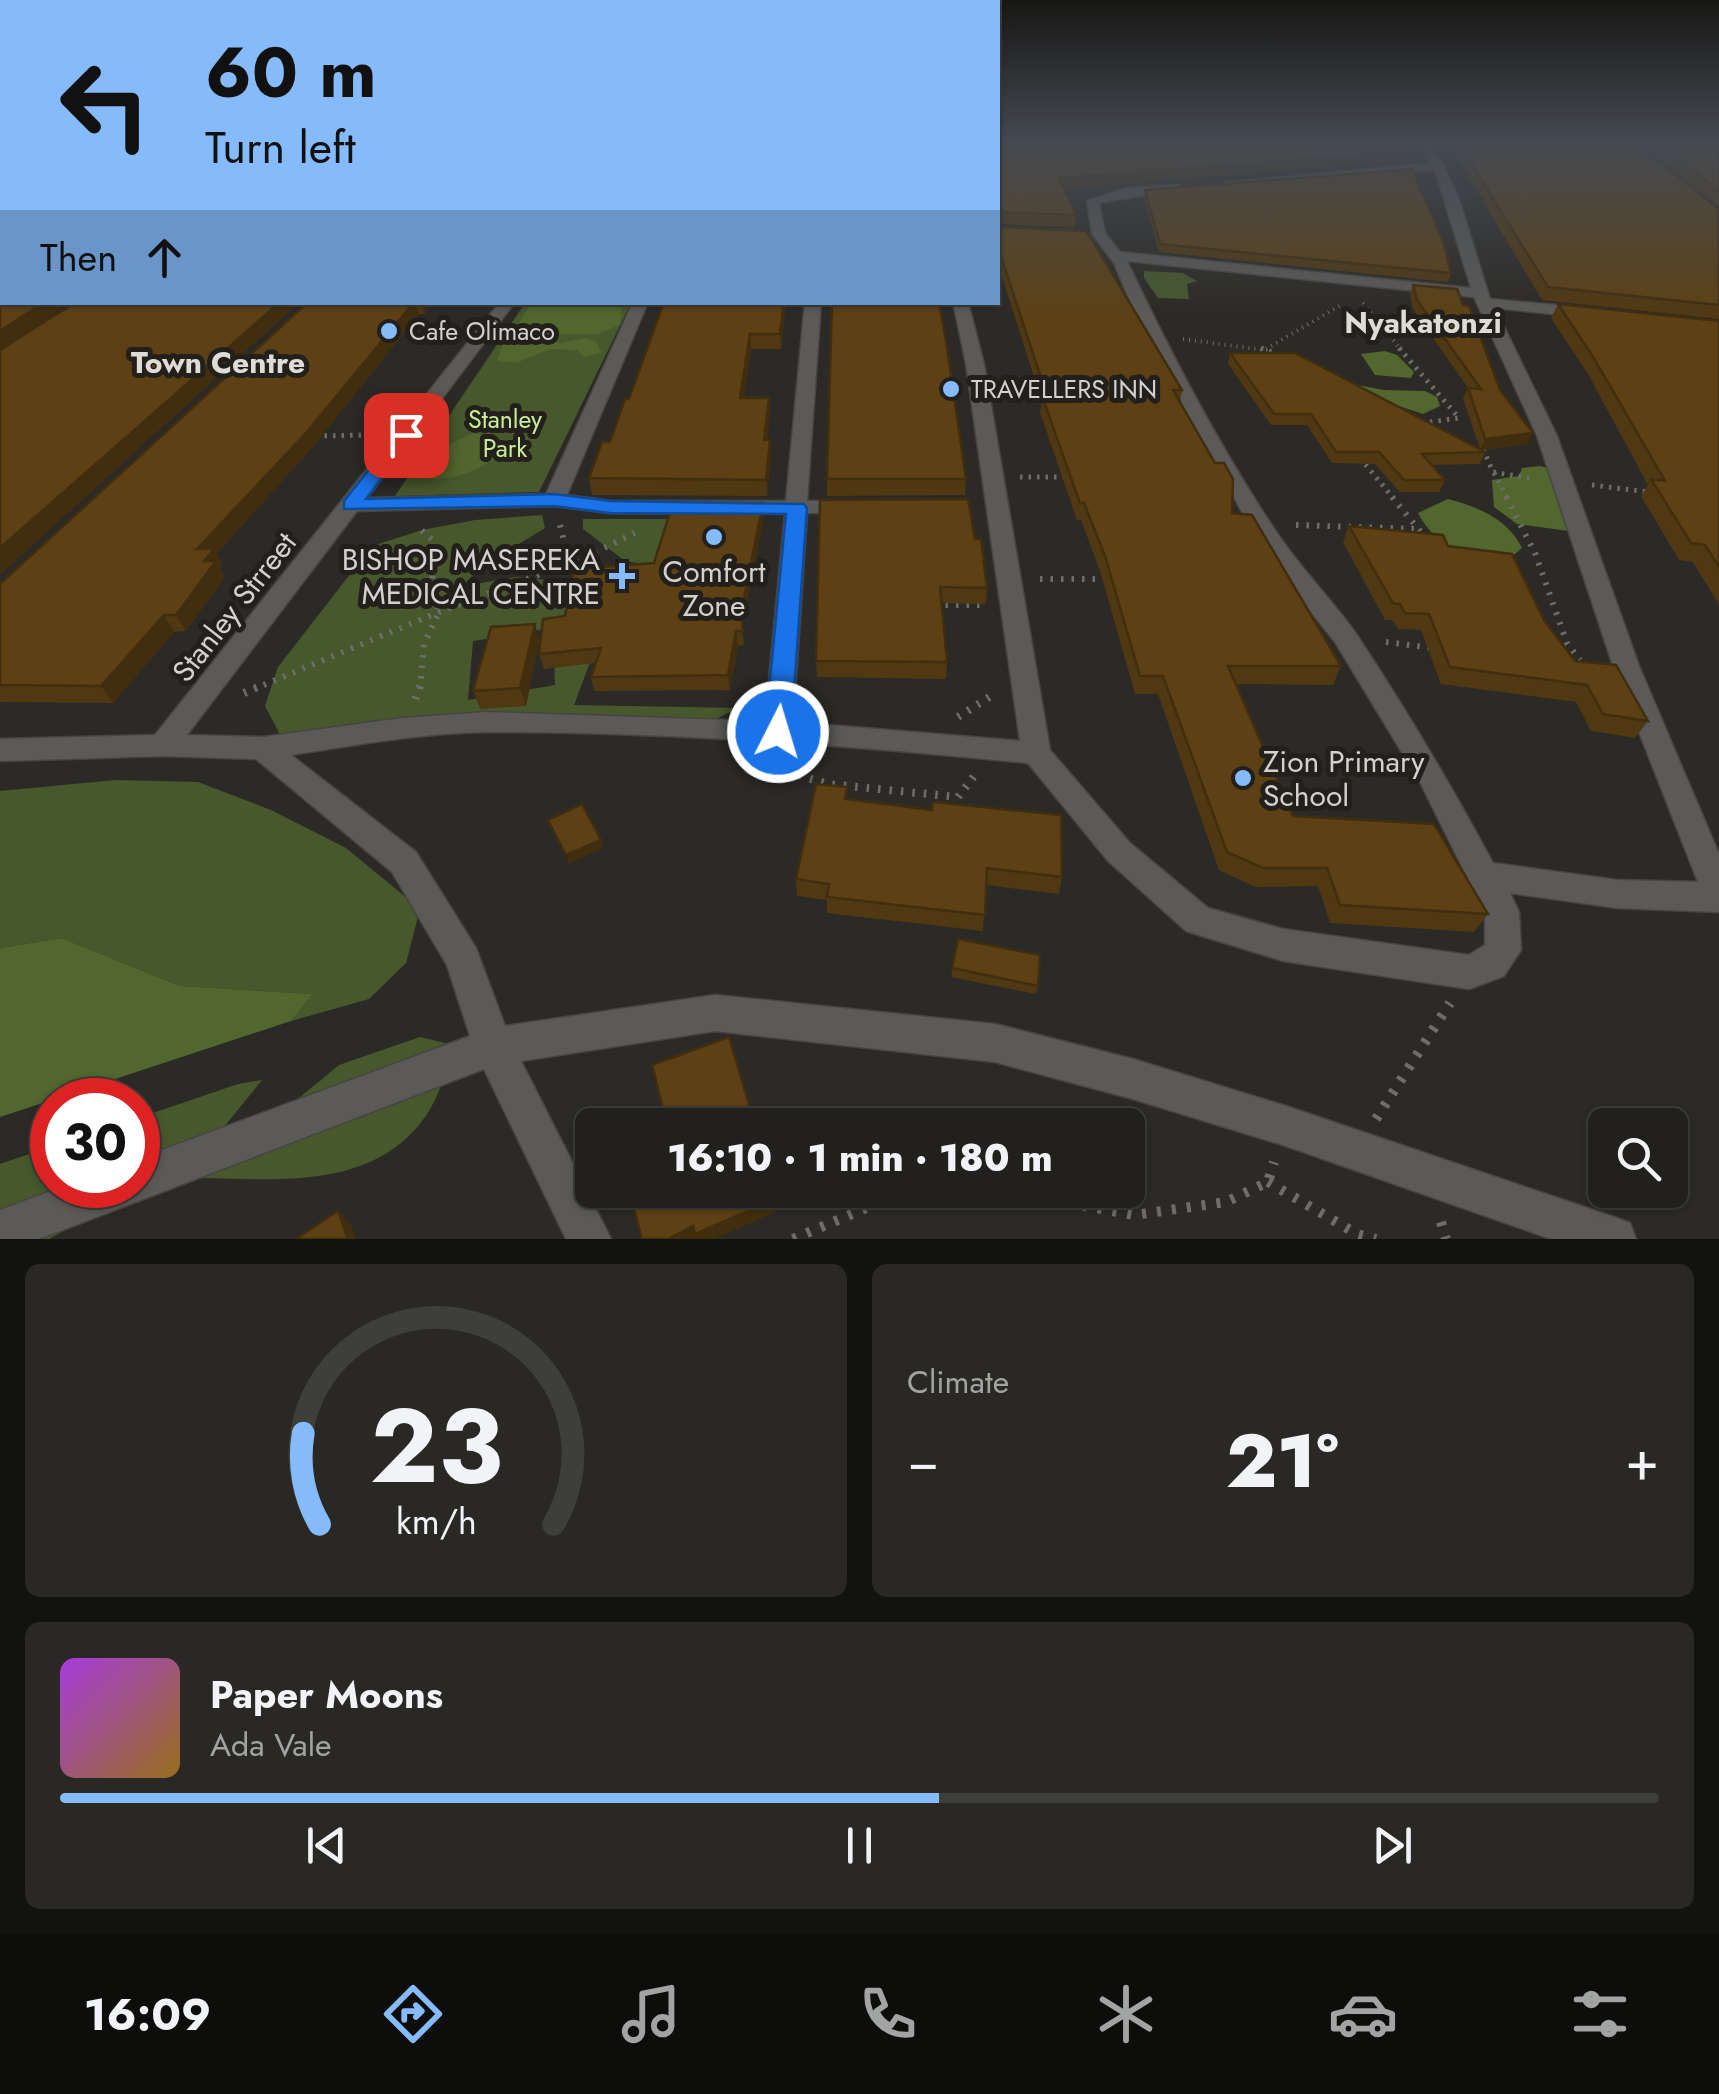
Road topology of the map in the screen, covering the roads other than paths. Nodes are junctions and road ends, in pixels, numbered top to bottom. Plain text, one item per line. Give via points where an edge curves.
1 (1096, 200) edge
2 (1453, 200) edge
3 (1117, 256) junction
4 (1484, 298) junction
5 (506, 305) edge
6 (640, 305) edge
7 (813, 305) edge
8 (961, 305) edge
9 (1606, 315) edge
10 (554, 500) junction
11 (351, 505) junction
12 (870, 507) edge
13 (797, 508) junction
14 (778, 732) junction
15 (164, 745) junction
16 (263, 748) junction
17 (0, 750) edge
18 (1036, 754) junction
19 (1485, 876) junction
20 (1719, 895) edge
21 (493, 1047) junction
22 (160, 1172) edge
23 (63, 1208) edge
24 (0, 1232) edge
25 (589, 1239) edge
26 (1614, 1239) edge

1 - 3 street via 1101,234
2 - 4 street
3 - 4 street
3 - 19 street via 1152,335 1259,524 1345,637
4 - 9 street
4 - 20 street via 1564,484 1626,666
5 - 11 street, Stanley Strreet
6 - 10 street
7 - 13 street
8 - 18 street via 976,364 994,478 989,505 1009,576
10 - 11 street
10 - 13 street via 610,507
11 - 15 street, Stanley Strreet
12 - 13 street
13 - 14 street
14 - 16 street via 486,722
14 - 18 street
15 - 16 street
15 - 17 street
16 - 21 street via 404,862 463,959
18 - 19 street via 1119,852 1198,920 1282,945 1469,972 1491,964 1503,950 1502,912
19 - 20 street via 1617,894
21 - 22 street
21 - 25 street
21 - 26 street via 714,1013 995,1044 1286,1126
23 - 24 street

